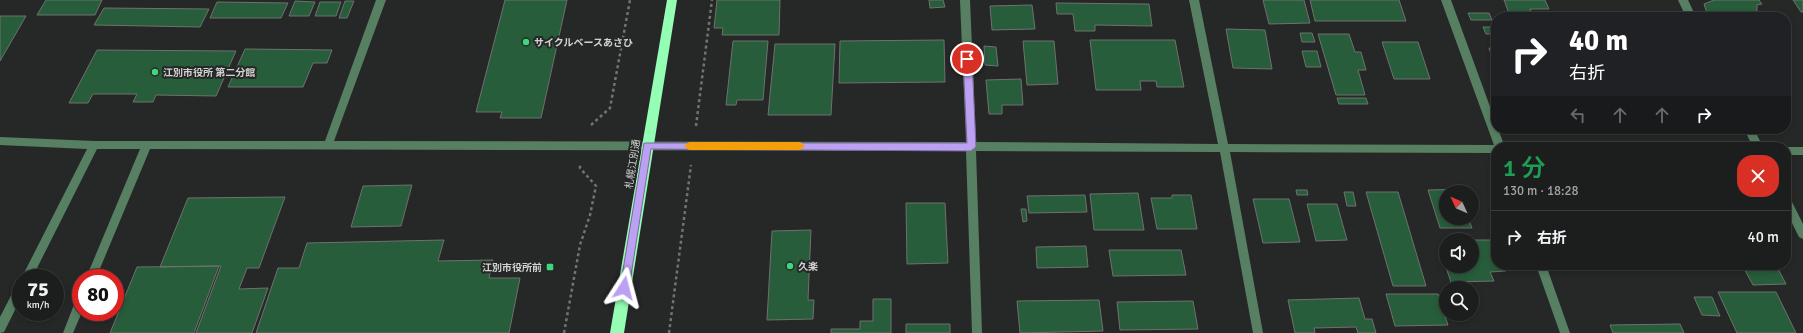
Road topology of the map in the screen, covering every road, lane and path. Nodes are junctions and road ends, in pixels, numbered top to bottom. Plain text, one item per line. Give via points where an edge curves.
1 (381, 0) edge
2 (672, 0) edge
3 (964, 0) edge
4 (1194, 0) edge
5 (1446, 0) edge
6 (1683, 0) edge
7 (1689, 12) edge
8 (1491, 122) edge
9 (0, 141) edge
10 (94, 145) junction
11 (147, 145) junction
12 (328, 145) junction
13 (647, 146) junction
14 (971, 147) junction
15 (1224, 148) junction
16 (1491, 149) edge
17 (1791, 151) edge
18 (1803, 151) edge
19 (1791, 211) edge
20 (1803, 234) edge
21 (31, 269) edge
22 (95, 269) edge
23 (1543, 270) edge
24 (12, 305) edge
25 (73, 321) edge
26 (0, 328) edge
27 (68, 333) edge
28 (617, 333) edge
29 (977, 333) edge
30 (1258, 333) edge
31 (1565, 333) edge

1 - 12 street
2 - 13 highway, 札幌江別通
3 - 14 street
4 - 15 street
5 - 8 street
6 - 7 street
9 - 10 street
10 - 11 street
10 - 21 street
11 - 12 street
11 - 22 street
12 - 13 street
13 - 14 street
13 - 28 highway, 札幌江別通
14 - 15 street
14 - 29 street
15 - 16 street
15 - 30 street
17 - 18 street
19 - 20 street
23 - 31 street
24 - 26 street
25 - 27 street

